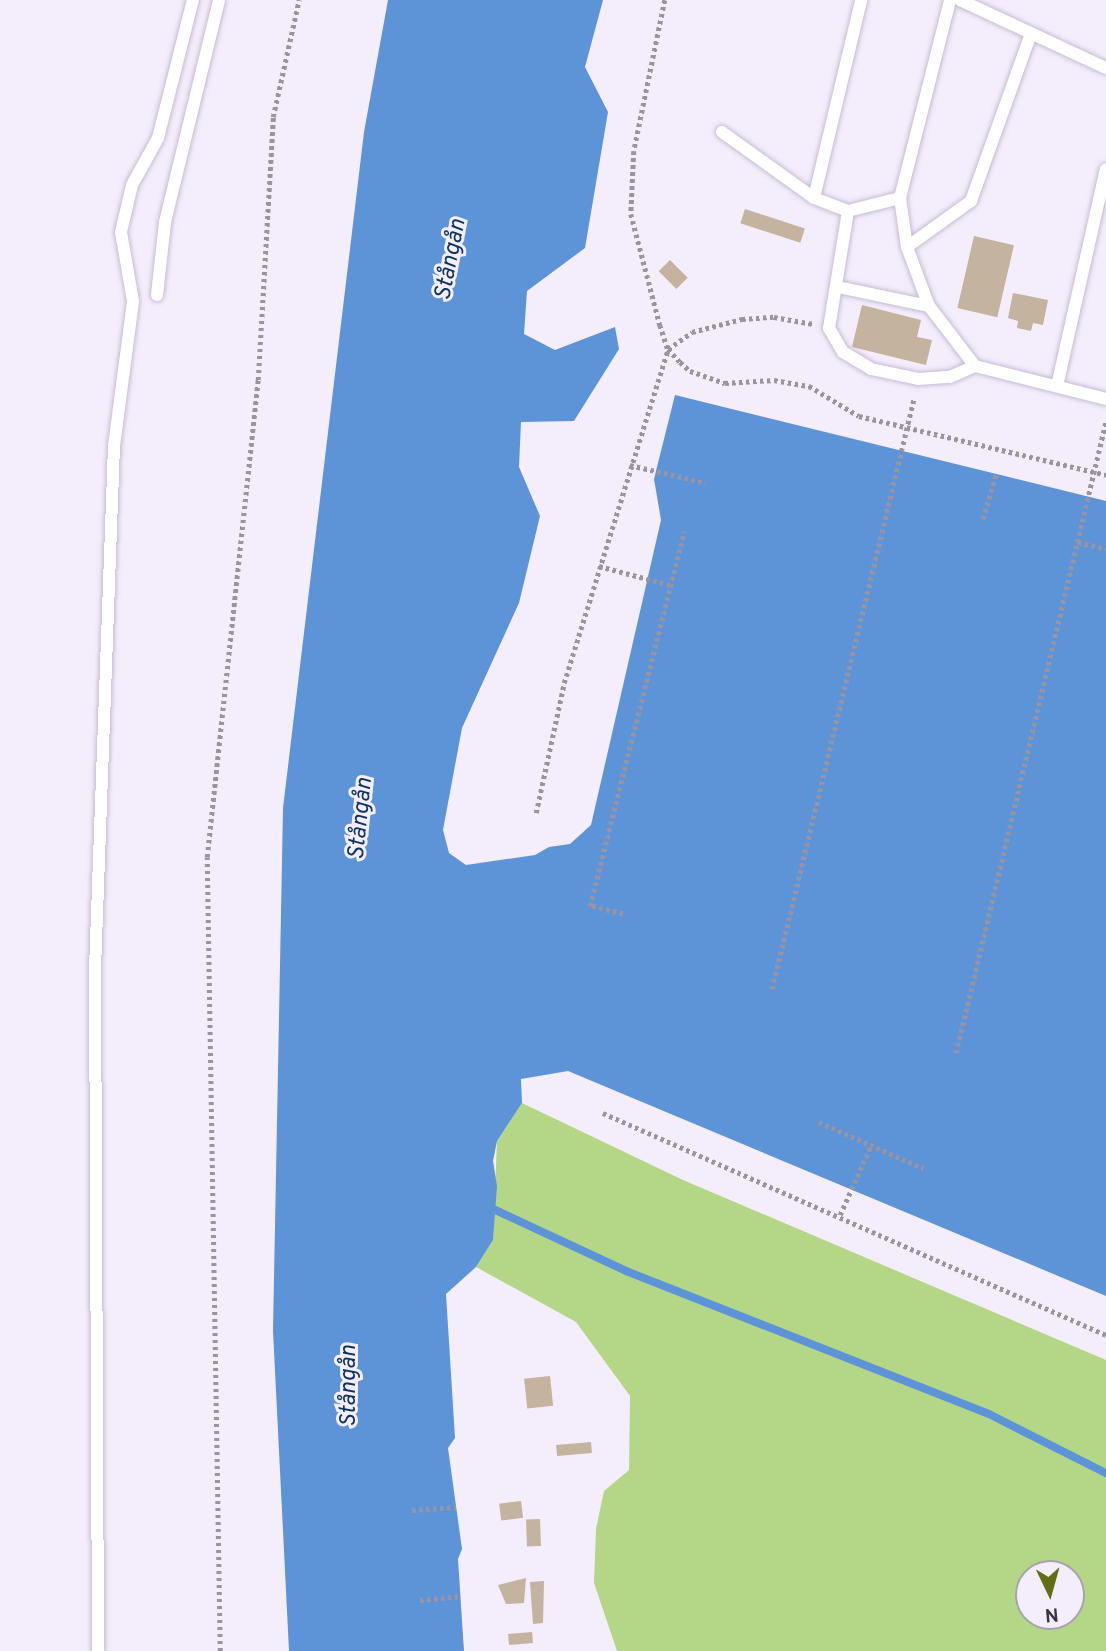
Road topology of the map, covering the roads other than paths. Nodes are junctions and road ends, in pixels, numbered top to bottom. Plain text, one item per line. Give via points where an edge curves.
1 (192, 0) edge
2 (219, 0) edge
3 (861, 0) edge
4 (950, 0) edge
5 (960, 0) edge
6 (1031, 33) junction
7 (1106, 68) edge
8 (722, 132) dead end
9 (1106, 169) edge
10 (814, 198) junction
11 (900, 198) junction
12 (848, 211) junction
13 (907, 247) junction
14 (838, 287) junction
15 (157, 295) dead end
16 (929, 306) junction
17 (975, 366) junction
18 (1058, 386) junction
19 (1106, 399) edge
20 (98, 1651) edge

1 - 20 lane via 158,138 132,186 121,232 133,300 114,446 95,969
2 - 15 lane via 165,222
3 - 10 lane
4 - 11 lane
5 - 6 lane
6 - 7 lane
6 - 13 lane via 971,201
8 - 10 lane
9 - 18 lane
10 - 12 lane
11 - 12 lane
11 - 13 lane
12 - 14 lane
13 - 16 lane
14 - 16 lane
14 - 17 lane via 829,328 843,352 871,369 918,379 950,377
16 - 17 lane
17 - 18 lane
18 - 19 lane

